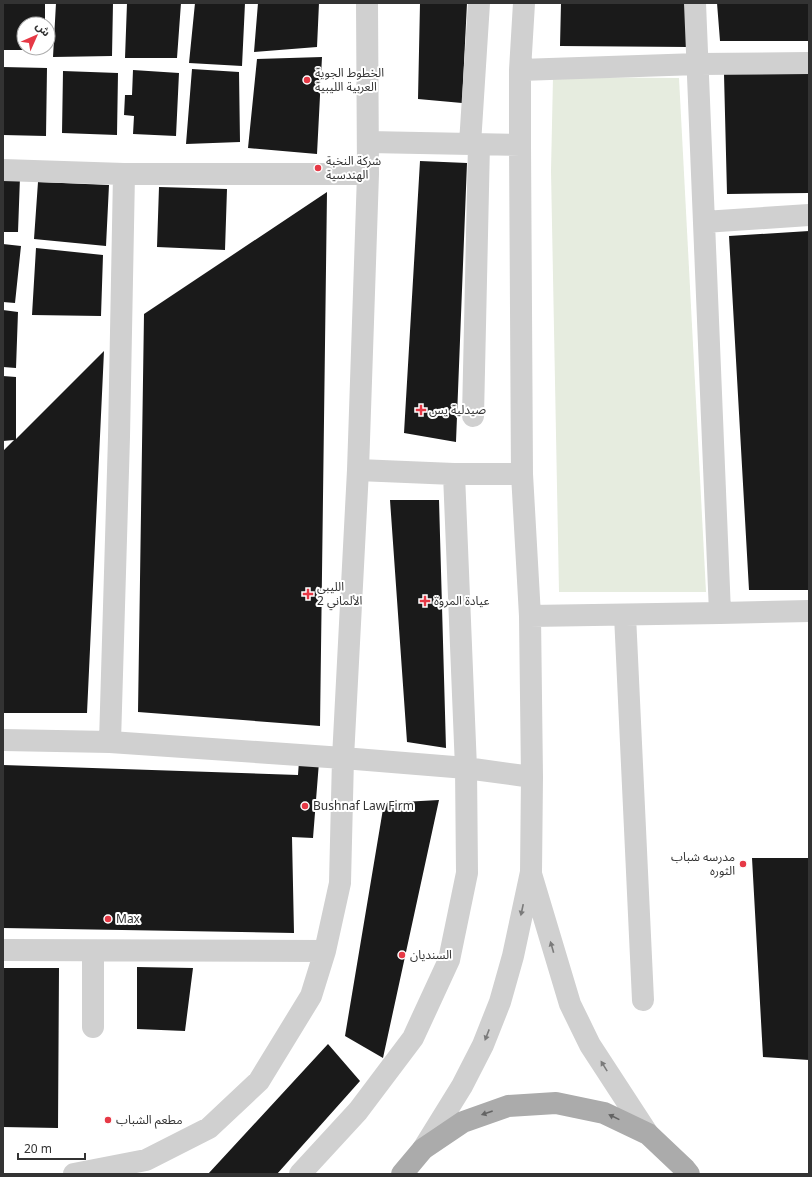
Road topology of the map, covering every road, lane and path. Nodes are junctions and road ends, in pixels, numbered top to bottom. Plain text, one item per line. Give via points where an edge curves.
1 (367, 3) edge
2 (479, 3) edge
3 (524, 3) edge
4 (695, 3) edge
5 (809, 63) edge
6 (698, 64) junction
7 (520, 70) junction
8 (368, 142) junction
9 (474, 144) junction
10 (520, 145) junction
11 (3, 170) edge
12 (124, 174) junction
13 (368, 174) junction
14 (809, 215) edge
15 (704, 222) junction
16 (473, 416) dead end
17 (358, 470) junction
18 (454, 474) junction
19 (522, 474) junction
20 (809, 611) edge
21 (720, 614) junction
22 (625, 615) junction
23 (530, 616) junction
24 (3, 740) edge
25 (110, 742) junction
26 (343, 758) junction
27 (466, 768) junction
28 (532, 777) junction
29 (531, 872) junction
30 (3, 950) edge
31 (93, 951) junction
32 (325, 951) junction
33 (643, 1000) dead end
34 (93, 1027) dead end
35 (648, 1134) junction
36 (422, 1149) junction
37 (689, 1172) edge
38 (74, 1174) edge
39 (300, 1174) edge
40 (402, 1174) edge

1 - 8 street
2 - 9 street
3 - 7 street
4 - 6 street
5 - 6 street
6 - 7 street
6 - 15 street
7 - 10 street
8 - 9 street
8 - 13 street
9 - 10 street
9 - 16 street
10 - 19 street
11 - 12 street
12 - 13 street
12 - 25 street
13 - 17 street
14 - 15 street
15 - 21 street
17 - 18 street
17 - 26 street
18 - 19 street
18 - 27 street
19 - 23 street
20 - 21 street
21 - 22 street
22 - 23 street
22 - 33 street
23 - 28 street
24 - 25 street
25 - 26 street
26 - 27 street
26 - 32 street via 340,883
27 - 28 street
27 - 39 street via 467,873 449,960 413,1038 358,1111
28 - 29 street
35 -> 29 street via 590,1045 570,1004
29 -> 36 street via 500,1002 483,1045 462,1086
30 - 31 street
31 - 32 street
31 - 34 street
32 - 38 street via 311,996 259,1081 209,1128 146,1160
35 -> 36 main road via 604,1113 556,1103 508,1106 463,1122
35 - 37 main road
36 - 40 main road

